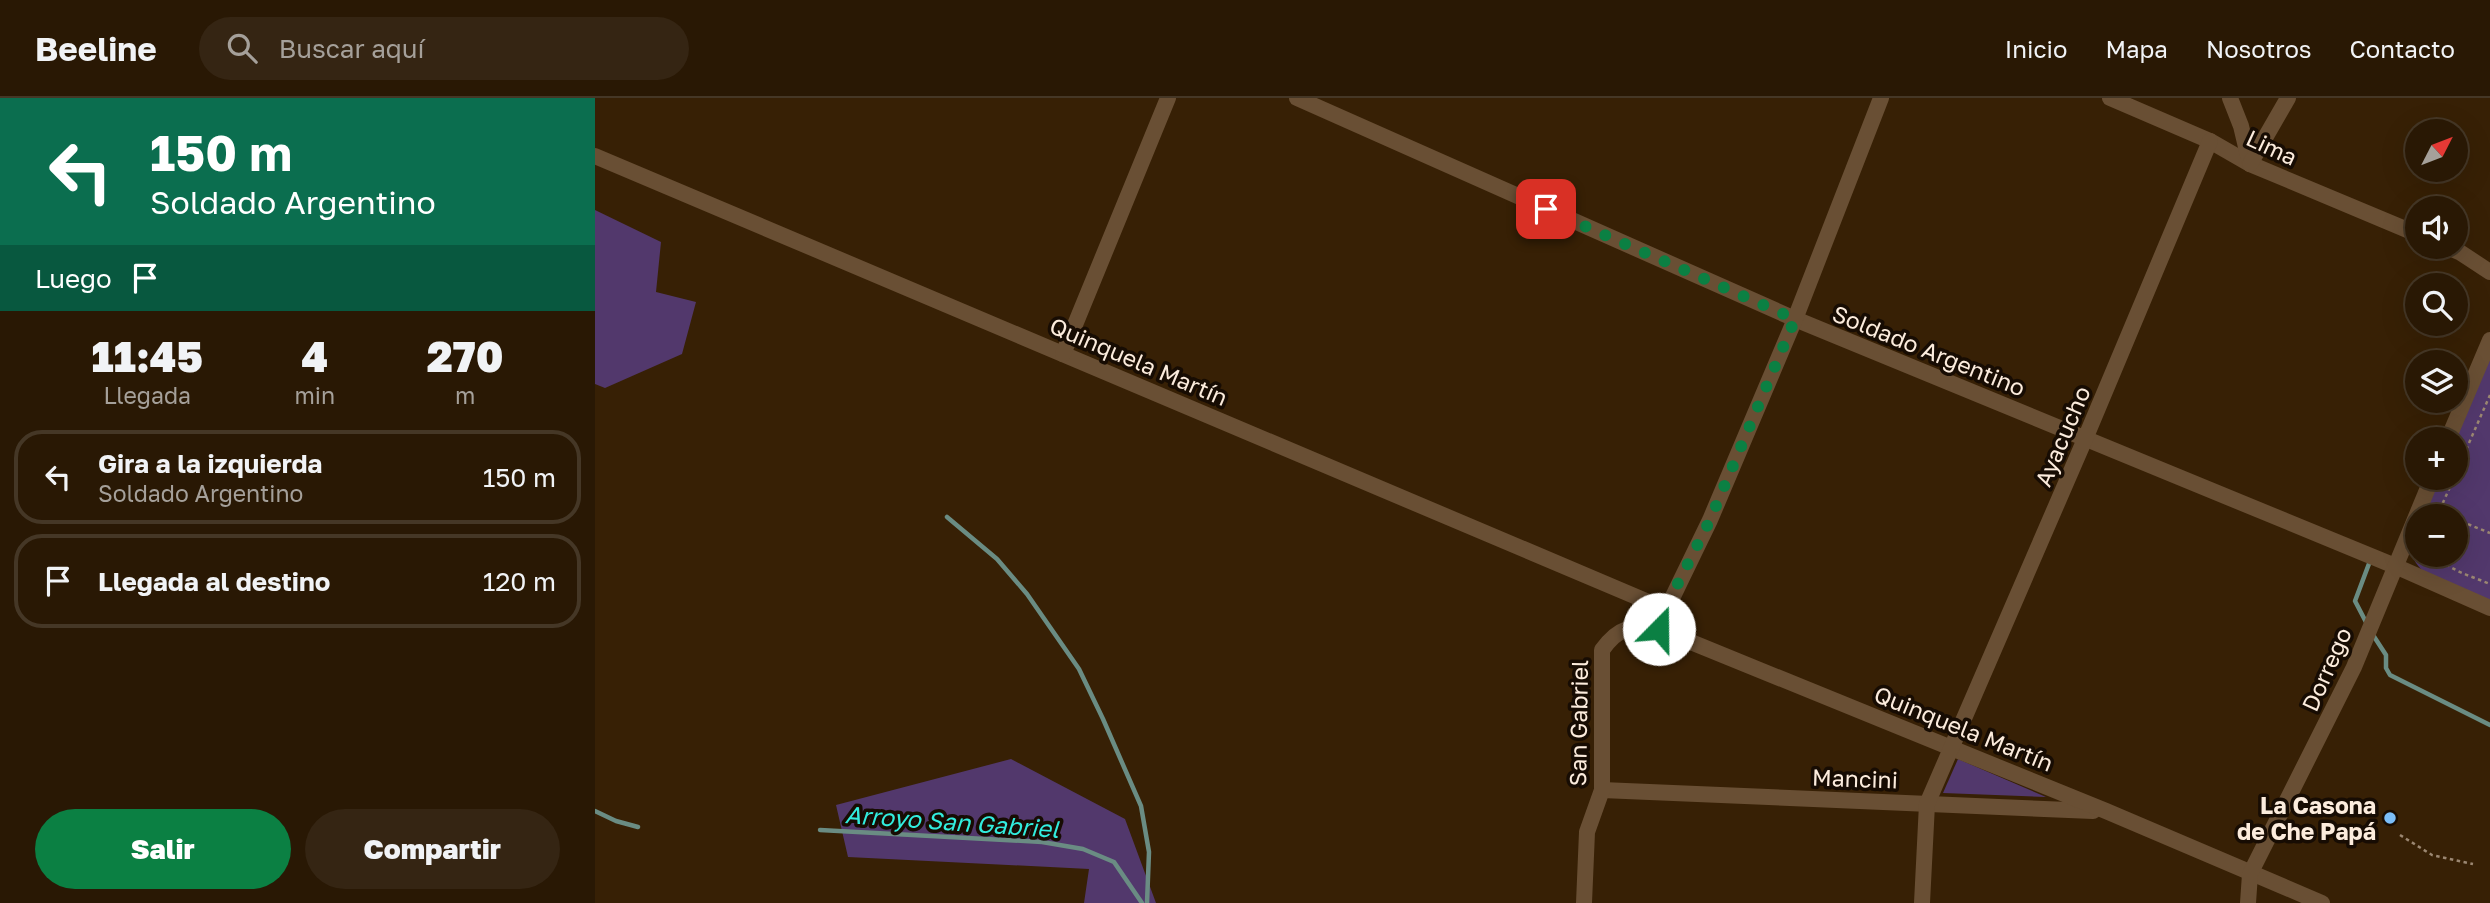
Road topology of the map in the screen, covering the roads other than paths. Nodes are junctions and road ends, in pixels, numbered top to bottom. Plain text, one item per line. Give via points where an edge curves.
1 (1168, 98) edge
2 (1297, 98) edge
3 (1881, 98) edge
4 (2110, 98) edge
5 (2230, 98) edge
6 (2288, 98) edge
7 (2210, 141) junction
8 (595, 156) edge
9 (2250, 164) junction
10 (2405, 229) edge
11 (2468, 258) edge
12 (2490, 272) edge
13 (1795, 319) junction
14 (2490, 340) edge
15 (1063, 354) junction
16 (2453, 427) edge
17 (2085, 439) junction
18 (2427, 490) edge
19 (2395, 566) junction
20 (2490, 608) edge
21 (1665, 609) junction
22 (1659, 629) junction
23 (1953, 748) junction
24 (1602, 790) junction
25 (1927, 804) junction
26 (2106, 811) junction
27 (2250, 874) junction
28 (1584, 903) edge
29 (1921, 903) edge
30 (2248, 903) edge
31 (2322, 903) edge

1 - 15 street
2 - 13 street, Soldado Argentino
3 - 13 street
4 - 7 street, Lima
5 - 9 street
6 - 9 street
7 - 9 street, Lima
7 - 17 street, Ayacucho
8 - 15 street, Quinquela Martín
9 - 10 street, Lima
11 - 12 street
13 - 17 street, Soldado Argentino
13 - 21 street via 1710,520
14 - 16 street
15 - 21 street, Quinquela Martín
17 - 19 street, Soldado Argentino
17 - 23 street, Ayacucho
18 - 19 street, Dorrego
19 - 20 street, Soldado Argentino
19 - 27 street, Dorrego via 2354,667
21 - 22 street
22 - 23 street, Quinquela Martín
22 - 24 street, San Gabriel via 1627,627 1611,636 1602,650
23 - 25 street, Ayacucho
23 - 26 street, Quinquela Martín
24 - 25 street, Mancini
24 - 28 street, San Gabriel via 1587,832
25 - 26 street, Mancini
25 - 29 street
26 - 27 street, Quinquela Martín
27 - 30 street
27 - 31 street, Quinquela Martín

